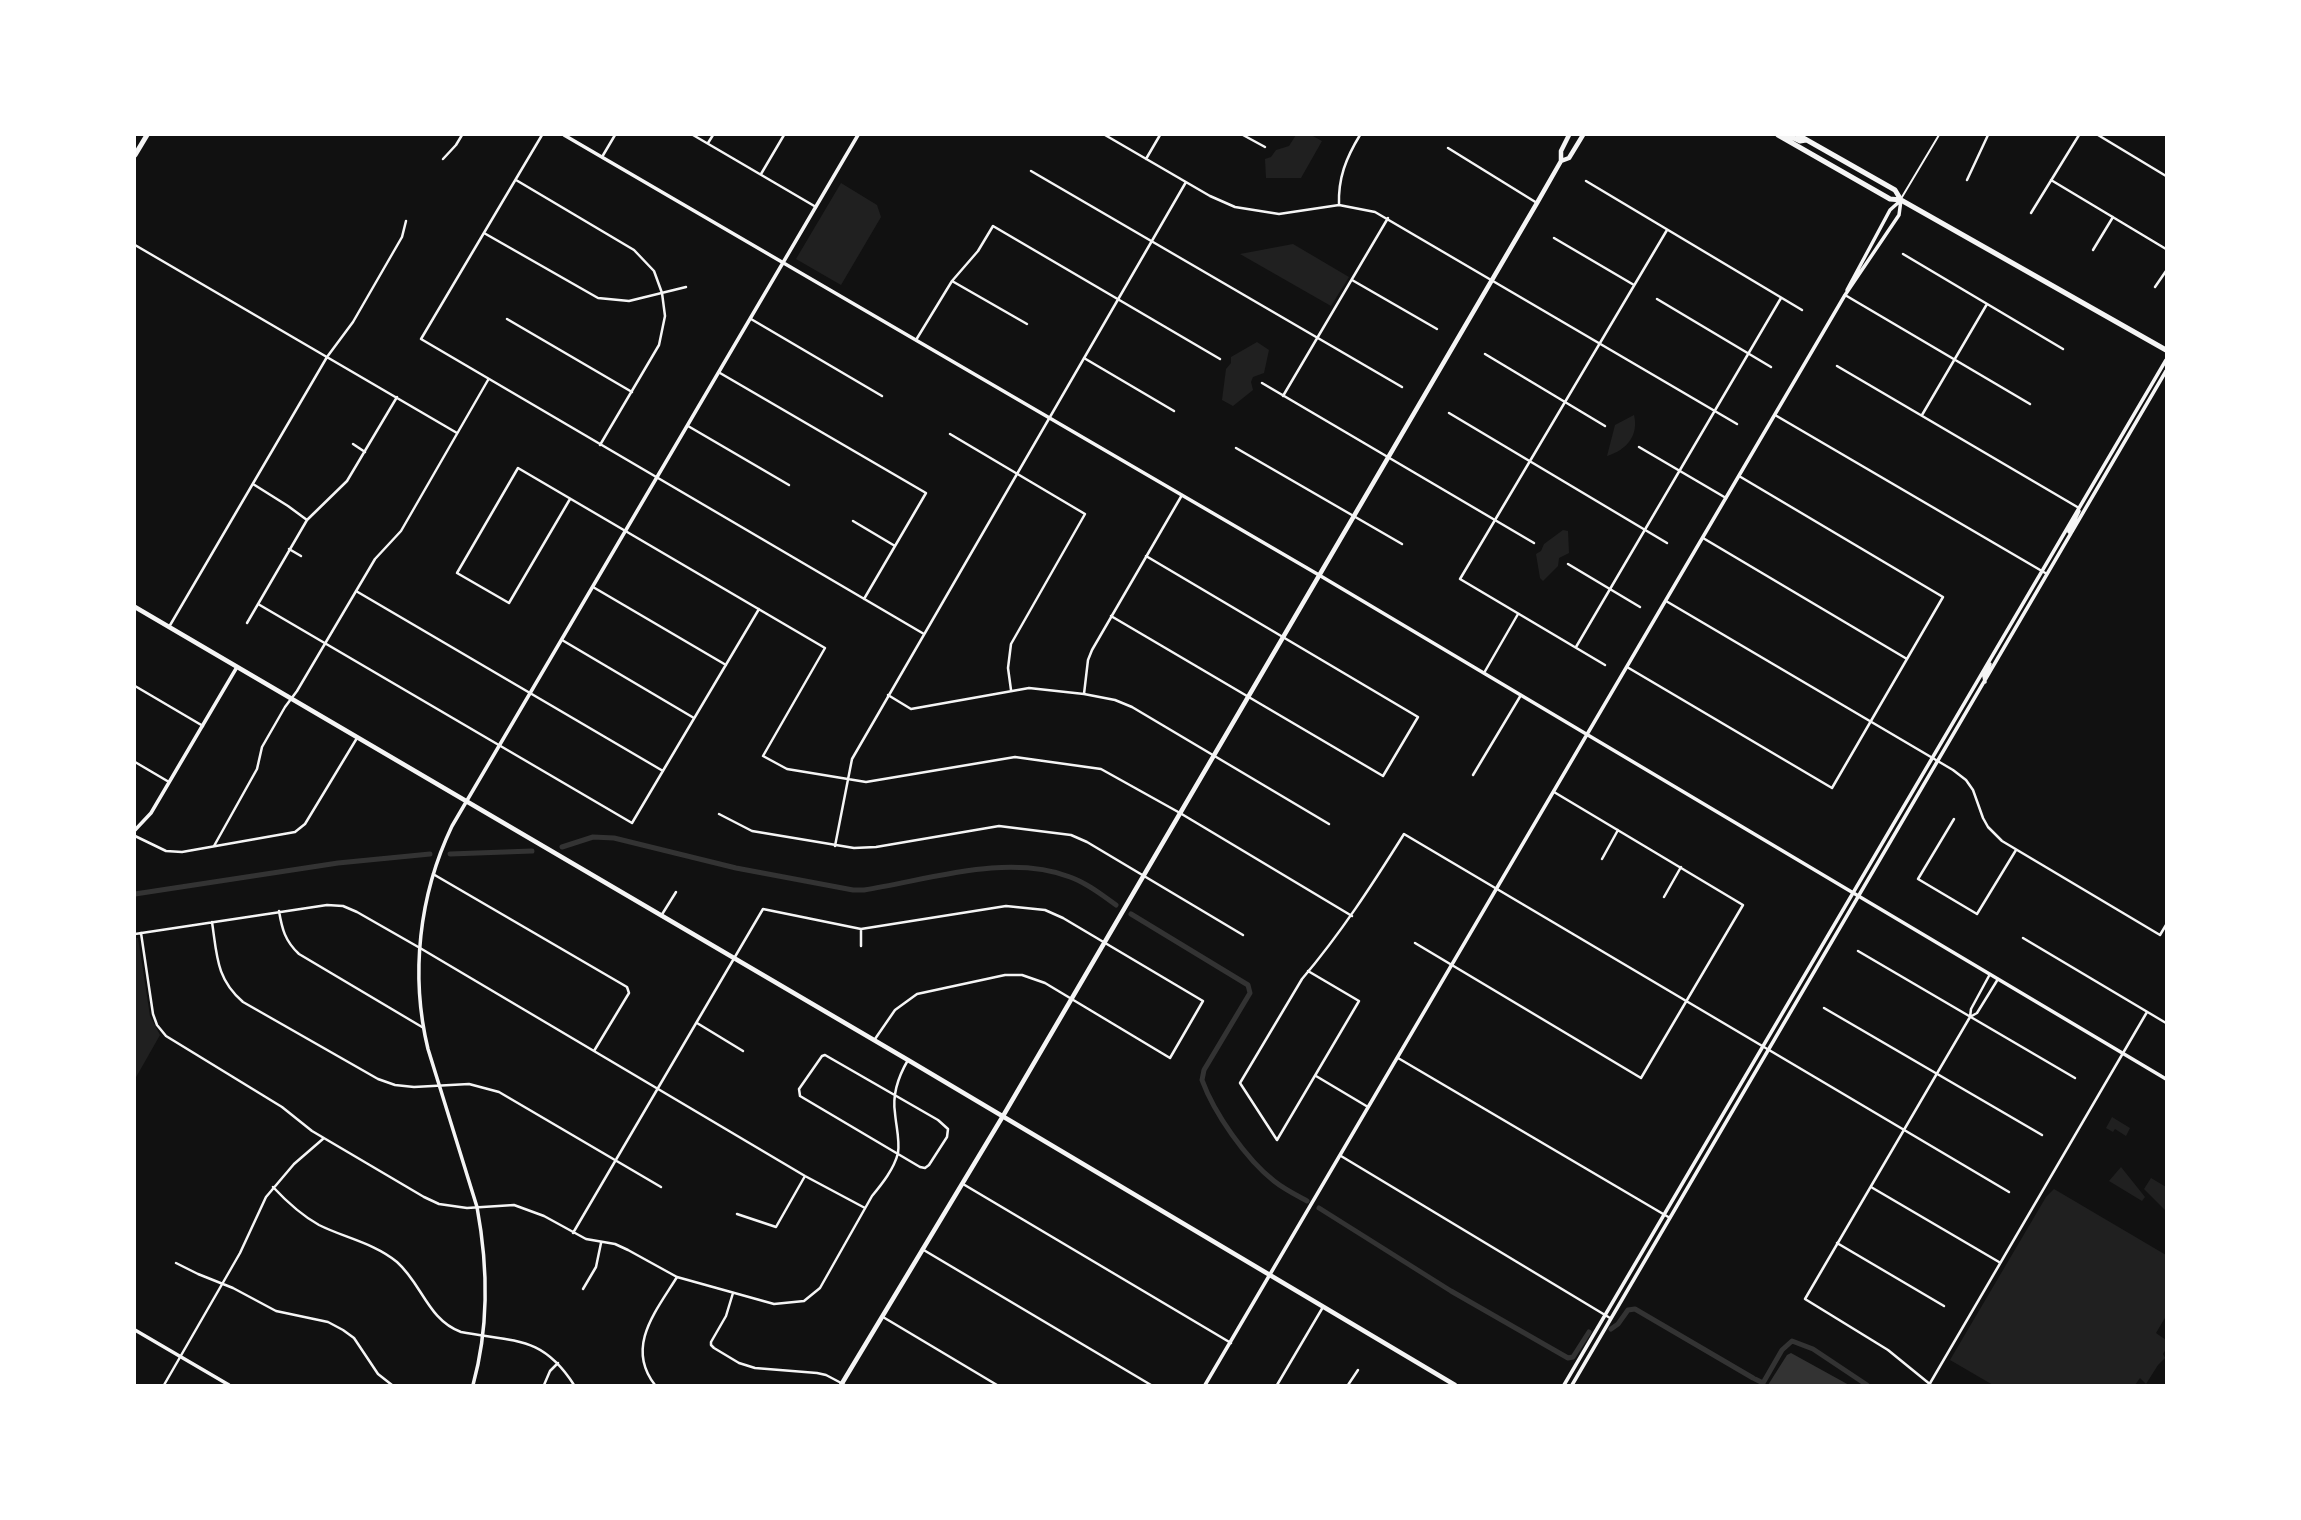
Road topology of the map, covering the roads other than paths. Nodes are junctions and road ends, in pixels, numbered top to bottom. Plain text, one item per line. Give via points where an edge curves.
1 (147, 135) edge
2 (462, 135) edge
3 (542, 135) edge
4 (564, 135) edge
5 (615, 135) edge
6 (693, 135) edge
7 (713, 135) edge
8 (784, 135) edge
9 (858, 135) edge
10 (1105, 135) edge
11 (1160, 135) edge
12 (1243, 135) edge
13 (1360, 135) edge
14 (1569, 135) edge
15 (1583, 135) edge
16 (1778, 135) edge
17 (1787, 135) edge
18 (1798, 135) edge
19 (1939, 135) edge
20 (1988, 135) edge
21 (2079, 135) edge
22 (2098, 135) edge
23 (1806, 140) junction
24 (708, 144) junction
25 (1265, 147) dead end
26 (1448, 148) dead end
27 (135, 155) edge
28 (602, 157) junction
29 (443, 159) dead end
30 (1146, 159) junction
31 (1561, 161) junction
32 (1031, 171) dead end
33 (761, 174) junction
34 (2166, 176) edge
35 (516, 180) junction
36 (1967, 180) dead end
37 (2052, 180) junction
38 (1586, 181) dead end
39 (1186, 182) junction
40 (1901, 200) junction
41 (1537, 203) junction
42 (1339, 205) junction
43 (816, 206) junction
44 (2031, 213) dead end
45 (2113, 217) junction
46 (1388, 219) junction
47 (406, 221) dead end
48 (1667, 230) junction
49 (484, 233) junction
50 (1554, 238) dead end
51 (1152, 241) junction
52 (135, 245) edge
53 (2166, 249) edge
54 (2093, 250) dead end
55 (1903, 254) dead end
56 (783, 262) junction
57 (2166, 271) edge
58 (1352, 280) junction
59 (1492, 280) junction
60 (952, 281) junction
61 (1634, 285) junction
62 (686, 287) dead end
63 (2155, 287) dead end
64 (663, 293) junction
65 (1845, 295) junction
66 (1781, 298) junction
67 (1657, 299) dead end
68 (1118, 300) junction
69 (1987, 304) junction
70 (1802, 310) dead end
71 (507, 319) dead end
72 (751, 319) junction
73 (1027, 324) dead end
74 (1437, 329) dead end
75 (1318, 338) junction
76 (916, 340) junction
77 (1599, 343) junction
78 (2063, 349) dead end
79 (2166, 351) edge
80 (1748, 354) junction
81 (1485, 355) dead end
82 (327, 357) junction
83 (1084, 358) junction
84 (1220, 359) dead end
85 (1954, 359) junction
86 (2166, 360) edge
87 (1837, 366) dead end
88 (1771, 367) dead end
89 (2166, 371) edge
90 (719, 372) junction
91 (488, 380) junction
92 (1262, 383) dead end
93 (1402, 387) dead end
94 (632, 392) junction
95 (883, 396) dead end
96 (1283, 396) junction
97 (397, 397) junction
98 (1564, 402) junction
99 (2030, 404) dead end
100 (1174, 411) dead end
101 (1714, 411) junction
102 (1449, 413) dead end
103 (1775, 415) junction
104 (1922, 415) junction
105 (1048, 418) junction
106 (1737, 424) dead end
107 (688, 426) junction
108 (1605, 426) dead end
109 (457, 433) junction
110 (950, 434) dead end
111 (353, 444) dead end
112 (600, 445) junction
113 (1237, 447) dead end
114 (1639, 447) dead end
115 (365, 452) junction
116 (1388, 458) junction
117 (1529, 461) junction
118 (1679, 470) junction
119 (1016, 474) junction
120 (1739, 476) junction
121 (657, 478) junction
122 (253, 484) junction
123 (789, 485) dead end
124 (1182, 495) junction
125 (1726, 498) junction
126 (570, 499) junction
127 (2079, 508) junction
128 (1354, 516) junction
129 (307, 520) junction
130 (1494, 520) junction
131 (853, 521) dead end
132 (1645, 529) junction
133 (626, 531) junction
134 (1703, 538) junction
135 (1667, 542) dead end
136 (1534, 543) dead end
137 (1402, 544) dead end
138 (2065, 544) junction
139 (895, 546) junction
140 (289, 549) junction
141 (301, 556) dead end
142 (1146, 556) junction
143 (1569, 564) dead end
144 (2042, 572) junction
145 (2047, 574) junction
146 (1319, 575) junction
147 (593, 587) junction
148 (1610, 589) junction
149 (356, 591) junction
150 (864, 599) junction
151 (1666, 600) junction
152 (258, 604) junction
153 (135, 607) edge
154 (1640, 607) dead end
155 (759, 609) junction
156 (1518, 614) junction
157 (1111, 616) junction
158 (247, 623) dead end
159 (169, 627) junction
160 (2007, 631) junction
161 (925, 634) junction
162 (1283, 636) junction
163 (562, 640) junction
164 (326, 644) junction
165 (1576, 647) junction
166 (1907, 659) junction
167 (726, 665) junction
168 (1605, 665) dead end
169 (237, 667) junction
170 (1627, 667) junction
171 (1484, 673) junction
172 (1984, 682) junction
173 (135, 686) edge
174 (1011, 690) junction
175 (531, 693) junction
176 (1084, 694) junction
177 (888, 695) junction
178 (1521, 695) junction
179 (1249, 696) junction
180 (291, 699) junction
181 (694, 718) junction
182 (1871, 722) junction
183 (203, 726) junction
184 (1587, 735) junction
185 (357, 737) junction
186 (499, 745) junction
187 (1214, 755) junction
188 (1932, 758) junction
189 (1938, 761) junction
190 (135, 762) edge
191 (663, 771) junction
192 (1473, 775) dead end
193 (847, 779) junction
194 (169, 782) junction
195 (1554, 792) junction
196 (466, 802) junction
197 (1180, 813) junction
198 (719, 814) dead end
199 (1954, 819) dead end
200 (1329, 824) dead end
201 (135, 830) edge
202 (1618, 831) junction
203 (135, 836) edge
204 (214, 846) junction
205 (835, 846) junction
206 (2016, 850) junction
207 (1602, 859) dead end
208 (1681, 867) junction
209 (433, 874) junction
210 (1143, 876) junction
211 (1497, 889) junction
212 (676, 892) dead end
213 (1853, 893) junction
214 (1859, 896) junction
215 (1664, 897) dead end
216 (279, 911) junction
217 (661, 916) junction
218 (1352, 916) junction
219 (212, 922) junction
220 (2166, 925) edge
221 (861, 929) junction
222 (141, 933) junction
223 (135, 934) edge
224 (1243, 935) dead end
225 (2023, 938) dead end
226 (1104, 942) junction
227 (1415, 943) dead end
228 (860, 946) dead end
229 (420, 948) junction
230 (1858, 951) dead end
231 (735, 959) junction
232 (1452, 966) junction
233 (1308, 971) junction
234 (1990, 974) junction
235 (1998, 979) junction
236 (1071, 999) junction
237 (1687, 1003) junction
238 (1825, 1007) dead end
239 (2147, 1012) junction
240 (1970, 1017) junction
241 (697, 1023) junction
242 (2166, 1023) edge
243 (422, 1027) junction
244 (875, 1041) junction
245 (1762, 1046) junction
246 (594, 1051) junction
247 (743, 1051) dead end
248 (1768, 1051) junction
249 (2123, 1053) junction
250 (1398, 1058) junction
251 (908, 1060) junction
252 (1937, 1074) junction
253 (1316, 1076) junction
254 (2076, 1079) dead end
255 (2166, 1079) edge
256 (438, 1085) junction
257 (658, 1088) junction
258 (894, 1095) junction
259 (1369, 1108) junction
260 (1003, 1116) junction
261 (1904, 1130) junction
262 (2042, 1136) dead end
263 (324, 1138) junction
264 (898, 1154) junction
265 (1340, 1156) junction
266 (616, 1159) junction
267 (805, 1175) junction
268 (962, 1183) junction
269 (661, 1186) dead end
270 (273, 1187) junction
271 (1871, 1187) junction
272 (2009, 1192) dead end
273 (477, 1207) junction
274 (865, 1208) junction
275 (737, 1214) dead end
276 (1667, 1217) junction
277 (573, 1233) junction
278 (601, 1243) junction
279 (1837, 1243) junction
280 (922, 1249) junction
281 (2000, 1262) junction
282 (176, 1263) dead end
283 (1271, 1275) junction
284 (677, 1277) junction
285 (223, 1283) junction
286 (583, 1289) dead end
287 (733, 1293) junction
288 (1944, 1306) dead end
289 (1324, 1307) junction
290 (1605, 1315) junction
291 (882, 1317) junction
292 (1610, 1318) junction
293 (135, 1330) edge
294 (484, 1336) junction
295 (1231, 1343) junction
296 (181, 1357) junction
297 (558, 1363) junction
298 (1358, 1370) dead end
299 (164, 1385) edge
300 (229, 1385) edge
301 (392, 1385) edge
302 (473, 1385) edge
303 (544, 1385) edge
304 (574, 1385) edge
305 (655, 1385) edge
306 (843, 1385) edge
307 (997, 1385) edge
308 (1151, 1385) edge
309 (1205, 1385) edge
310 (1277, 1385) edge
311 (1348, 1385) edge
312 (1455, 1385) edge
313 (1564, 1385) edge
314 (1572, 1385) edge
315 (1930, 1385) edge

1 - 27 main road
2 - 29 street
3 - 35 street
4 - 28 street
5 - 28 street
6 - 24 street
7 - 24 street
8 - 33 street
9 - 43 street
10 - 30 street
11 - 30 street
12 - 25 street
13 - 42 street via 1342,172
14 - 31 main road via 1560,151
15 - 31 main road via 1569,158
16 - 40 main road via 1890,199
17 - 23 main road
18 - 23 main road
19 - 40 lane
20 - 36 street
21 - 37 street
22 - 34 street
23 - 40 main road via 1895,190
24 - 33 street
26 - 41 street
28 - 56 street
30 - 39 street
31 - 41 main road
32 - 51 street
33 - 43 street
35 - 49 street
35 - 64 street via 634,250 654,271
37 - 44 street
37 - 45 street
38 - 48 street
39 - 42 street via 1224,203 1267,214
39 - 51 street
40 - 65 street via 1890,210
40 - 65 street via 1899,215
40 - 79 main road
41 - 59 main road
42 - 46 street via 1363,208
43 - 56 street
45 - 53 street
45 - 54 street
46 - 58 street
46 - 59 street
47 - 82 street via 402,237 356,318
48 - 61 street
48 - 66 street
49 - 64 street via 598,298 629,301
49 - 91 street via 421,339
50 - 61 street
51 - 68 street
51 - 75 street
52 - 82 street
55 - 69 street
56 - 72 street
56 - 76 street
57 - 63 street
58 - 74 street
58 - 75 street
59 - 77 street
59 - 116 main road
60 - 68 street via 993,226
60 - 73 street
60 - 76 street
61 - 77 street
62 - 64 street
64 - 94 street via 662,336
65 - 85 street
65 - 103 street
66 - 70 street
66 - 80 street
67 - 80 street
68 - 83 street
68 - 84 street
69 - 78 street
69 - 85 street
71 - 94 street
72 - 90 street
72 - 95 street
75 - 93 street
75 - 96 street
76 - 105 street
77 - 98 street
77 - 101 street
80 - 88 street
80 - 101 street
81 - 98 street
82 - 97 street
82 - 122 street
83 - 100 street
83 - 105 street
85 - 99 street
85 - 104 street
86 - 127 street
87 - 104 street
89 - 138 street
90 - 107 street
90 - 139 street via 926,493
91 - 109 street
91 - 112 street
92 - 96 street
94 - 112 street
96 - 116 street
97 - 109 street
97 - 115 street
98 - 108 street
98 - 117 street
101 - 106 street
101 - 118 street
102 - 117 street
103 - 120 street
103 - 144 street
104 - 127 street
105 - 119 street
105 - 124 street
107 - 121 street
107 - 123 street
109 - 149 street via 401,531 375,559
110 - 119 street
111 - 115 street
112 - 121 street
113 - 128 street
114 - 118 street
115 - 129 street via 347,481
116 - 128 main road
116 - 130 street
117 - 130 street
117 - 132 street
118 - 125 street
118 - 132 street
119 - 161 street
119 - 174 street via 1085,514 1011,644
120 - 125 street
120 - 166 street via 1943,597
121 - 133 street
121 - 150 street
122 - 129 street
122 - 159 street
124 - 142 street
124 - 146 street
125 - 134 street
126 - 126 street via 509,604 457,573 518,468
126 - 133 street
127 - 138 street
127 - 144 street
128 - 137 street
128 - 146 main road
129 - 140 street
130 - 136 street
130 - 156 street via 1460,579
131 - 139 street
132 - 135 street
132 - 148 street
133 - 147 street
133 - 155 street
134 - 151 street
134 - 166 street
138 - 145 street
139 - 150 street
140 - 141 street
140 - 152 street
142 - 157 street
142 - 162 street
143 - 148 street
144 - 145 street
144 - 160 street
145 - 172 street
146 - 162 main road
146 - 171 street
147 - 163 street
147 - 167 street
148 - 154 street
148 - 165 street
149 - 164 street
149 - 175 street
150 - 161 street
151 - 170 street
151 - 182 street
152 - 158 street
152 - 164 street
153 - 159 main road
155 - 167 street
155 - 193 street via 825,648 763,757 787,769
156 - 165 street
156 - 171 street
157 - 176 street via 1088,660
157 - 179 street
159 - 169 main road
160 - 172 street
160 - 188 street
161 - 177 street
162 - 179 main road
162 - 179 street via 1419,717 1383,776
163 - 175 street
163 - 181 street
164 - 180 street
164 - 186 street
165 - 168 street
166 - 182 street
167 - 181 street
169 - 180 main road
169 - 183 street
170 - 182 street via 1832,788
170 - 184 street
171 - 178 street
172 - 189 street
173 - 183 street
174 - 176 street via 1040,688
174 - 177 street via 911,709
175 - 186 street
175 - 191 street
176 - 187 street via 1123,703
177 - 193 street via 852,759
178 - 184 street
178 - 192 street
179 - 187 main road
180 - 185 main road
180 - 204 street
181 - 191 street
182 - 188 street
183 - 194 street
184 - 195 street
184 - 213 street
185 - 196 main road
185 - 204 street via 299,830
186 - 191 street via 632,823
186 - 196 street
187 - 197 main road
187 - 200 street
188 - 189 street
188 - 213 street
189 - 206 street via 1966,780 1988,827
189 - 214 street
190 - 194 street
193 - 197 street via 874,782 1023,758 1101,769
193 - 205 street
194 - 201 street
195 - 202 street
195 - 211 street
196 - 209 street
196 - 217 main road
197 - 210 main road
197 - 218 street
198 - 205 street via 751,831
199 - 206 street via 1918,879 1977,914
202 - 207 street
202 - 208 street
203 - 204 street via 166,850
205 - 210 street via 876,848 1015,827 1079,838
206 - 220 street via 2160,935
208 - 215 street
208 - 237 street via 1743,905
209 - 229 street
209 - 246 street via 629,990
210 - 224 street
210 - 226 main road
211 - 218 street via 1404,834
211 - 232 street
211 - 237 street
212 - 217 street
213 - 214 street
213 - 245 street
214 - 234 street
214 - 248 street
216 - 219 street
216 - 229 street via 343,906
216 - 243 street via 283,933 299,954
217 - 231 main road
218 - 233 street
219 - 222 street
219 - 256 street via 219,970 243,1002 378,1079 414,1087
221 - 226 street via 1006,906 1045,911
221 - 228 street
221 - 231 street via 763,909
222 - 223 street
222 - 263 street via 159,1028 175,1043 282,1107
225 - 239 street
226 - 236 main road
226 - 236 street via 1203,1001 1170,1058
227 - 232 street
229 - 243 street
229 - 246 street
230 - 240 street
231 - 241 street
231 - 244 main road
232 - 237 street via 1641,1078
232 - 250 street
233 - 253 street via 1359,1002
233 - 253 street via 1240,1083 1277,1140
234 - 235 street
234 - 240 street
235 - 240 street
235 - 249 street
236 - 244 street via 1022,975 927,990 901,1004
236 - 260 main road
237 - 245 street
238 - 252 street
239 - 242 street
239 - 249 street
240 - 252 street
240 - 254 street
241 - 247 street
241 - 257 street
243 - 256 street
244 - 251 main road
245 - 248 street
245 - 276 street
246 - 257 street
248 - 261 street
248 - 276 street
249 - 255 street
249 - 281 street
250 - 259 street
250 - 276 street
251 - 258 street
251 - 260 main road
252 - 261 street
252 - 262 street
253 - 259 street
256 - 266 street via 469,1084 499,1092
256 - 273 street
257 - 266 street
257 - 267 street
258 - 264 street
258 - 264 street via 948,1129 925,1168
258 - 264 street via 825,1055 799,1089 805,1100
259 - 265 street
260 - 268 main road
260 - 283 main road
261 - 271 street
261 - 272 street
263 - 270 street
263 - 273 street via 424,1198 454,1207
264 - 274 street
265 - 283 street
265 - 290 street
266 - 269 street
266 - 277 street
267 - 274 street
267 - 275 street via 776,1227
268 - 280 main road
268 - 295 street
270 - 285 street
270 - 294 street via 304,1216 365,1242 395,1261 418,1285 442,1322
271 - 279 street
271 - 281 street
273 - 277 street via 514,1205
273 - 294 street via 485,1264
274 - 287 street via 820,1288 804,1301 774,1304
276 - 290 street
276 - 292 street
277 - 278 street
278 - 284 street via 615,1244
278 - 286 street via 596,1267
279 - 288 street
279 - 315 street via 1805,1299 1888,1350
280 - 291 main road
280 - 308 street
281 - 315 street
282 - 285 street
283 - 289 main road
283 - 295 street
284 - 287 street
284 - 305 street via 643,1339 643,1364
285 - 296 street
285 - 301 street via 276,1311 343,1329
287 - 306 street via 711,1345 745,1366 817,1373
289 - 310 street
289 - 312 main road
290 - 292 street
290 - 313 street
291 - 306 main road
291 - 307 street
292 - 314 street
293 - 296 street
294 - 297 street via 529,1343
294 - 302 street
295 - 309 street
296 - 299 street
296 - 300 street
297 - 303 street
297 - 304 street
298 - 311 street

